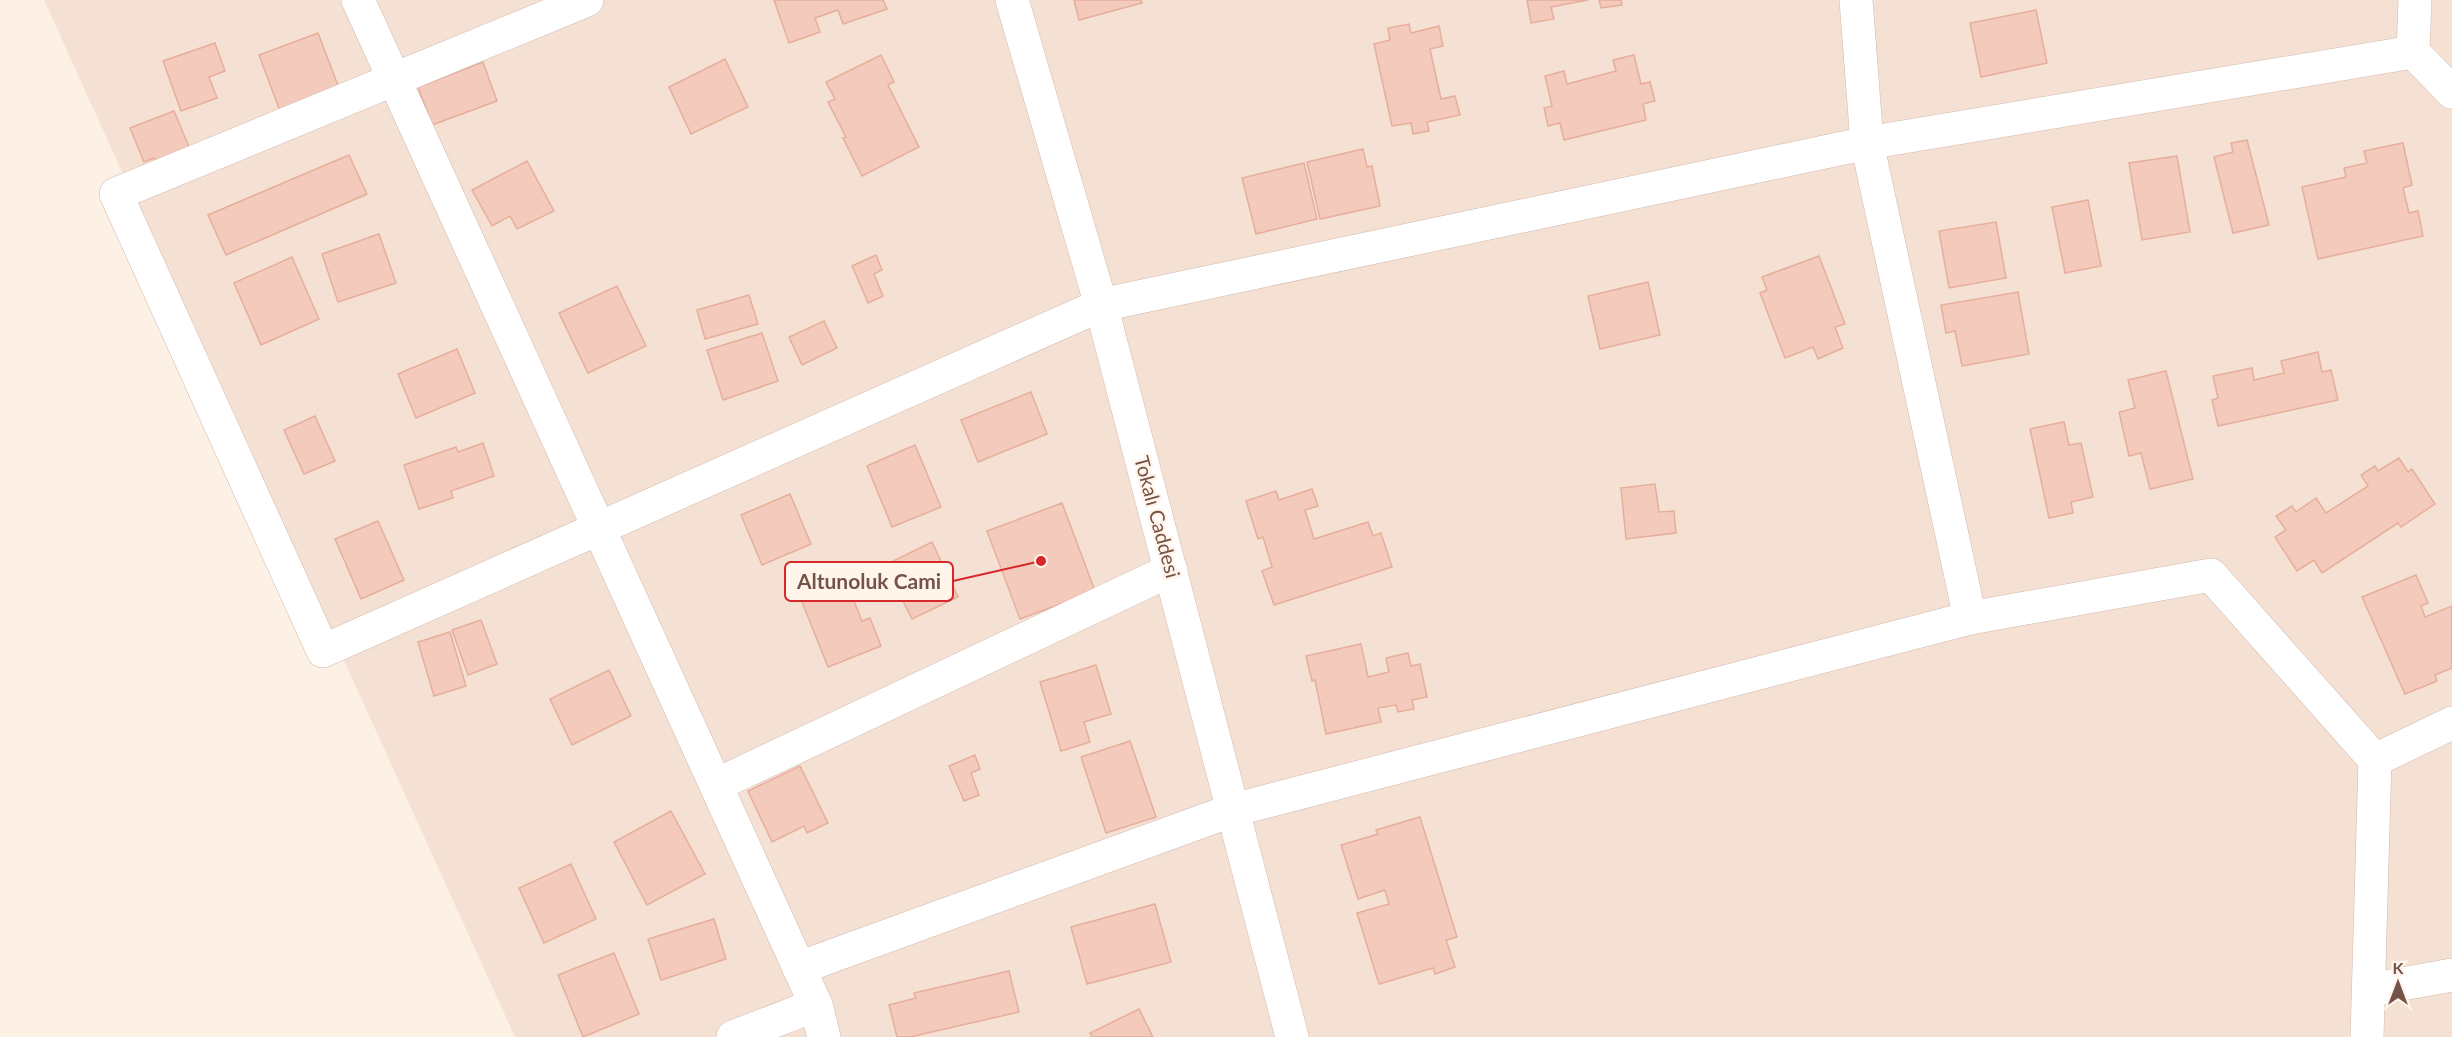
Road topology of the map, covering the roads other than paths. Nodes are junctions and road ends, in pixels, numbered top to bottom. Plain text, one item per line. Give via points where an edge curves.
1 (358, 0) edge
2 (587, 0) edge
3 (1012, 0) edge
4 (1856, 0) edge
5 (2415, 0) edge
6 (2413, 52) junction
7 (394, 79) junction
8 (2452, 92) edge
9 (1867, 143) junction
10 (1101, 305) junction
11 (598, 528) junction
12 (1171, 570) junction
13 (1970, 618) junction
14 (2452, 723) edge
15 (2375, 760) junction
16 (716, 785) junction
17 (1233, 810) junction
18 (799, 968) junction
19 (2452, 975) edge
20 (2369, 990) junction
21 (816, 1005) junction
22 (734, 1037) edge
23 (824, 1037) edge
24 (1293, 1037) edge
25 (2367, 1037) edge

1 - 7 street
2 - 7 street
3 - 10 street, Tokalı Caddesi
4 - 9 street
5 - 6 street
6 - 8 street
6 - 9 street
7 - 11 street
7 - 11 street via 116,195 323,651
9 - 10 street
9 - 13 street
10 - 11 street
10 - 12 street, Tokalı Caddesi
11 - 16 street
12 - 16 street
12 - 17 street, Tokalı Caddesi
13 - 15 street via 2211,575
13 - 17 street
14 - 15 street
15 - 20 street
16 - 18 street
17 - 18 street
17 - 24 street, Tokalı Caddesi
18 - 21 street
19 - 20 street
20 - 25 street
21 - 22 street
21 - 23 street

